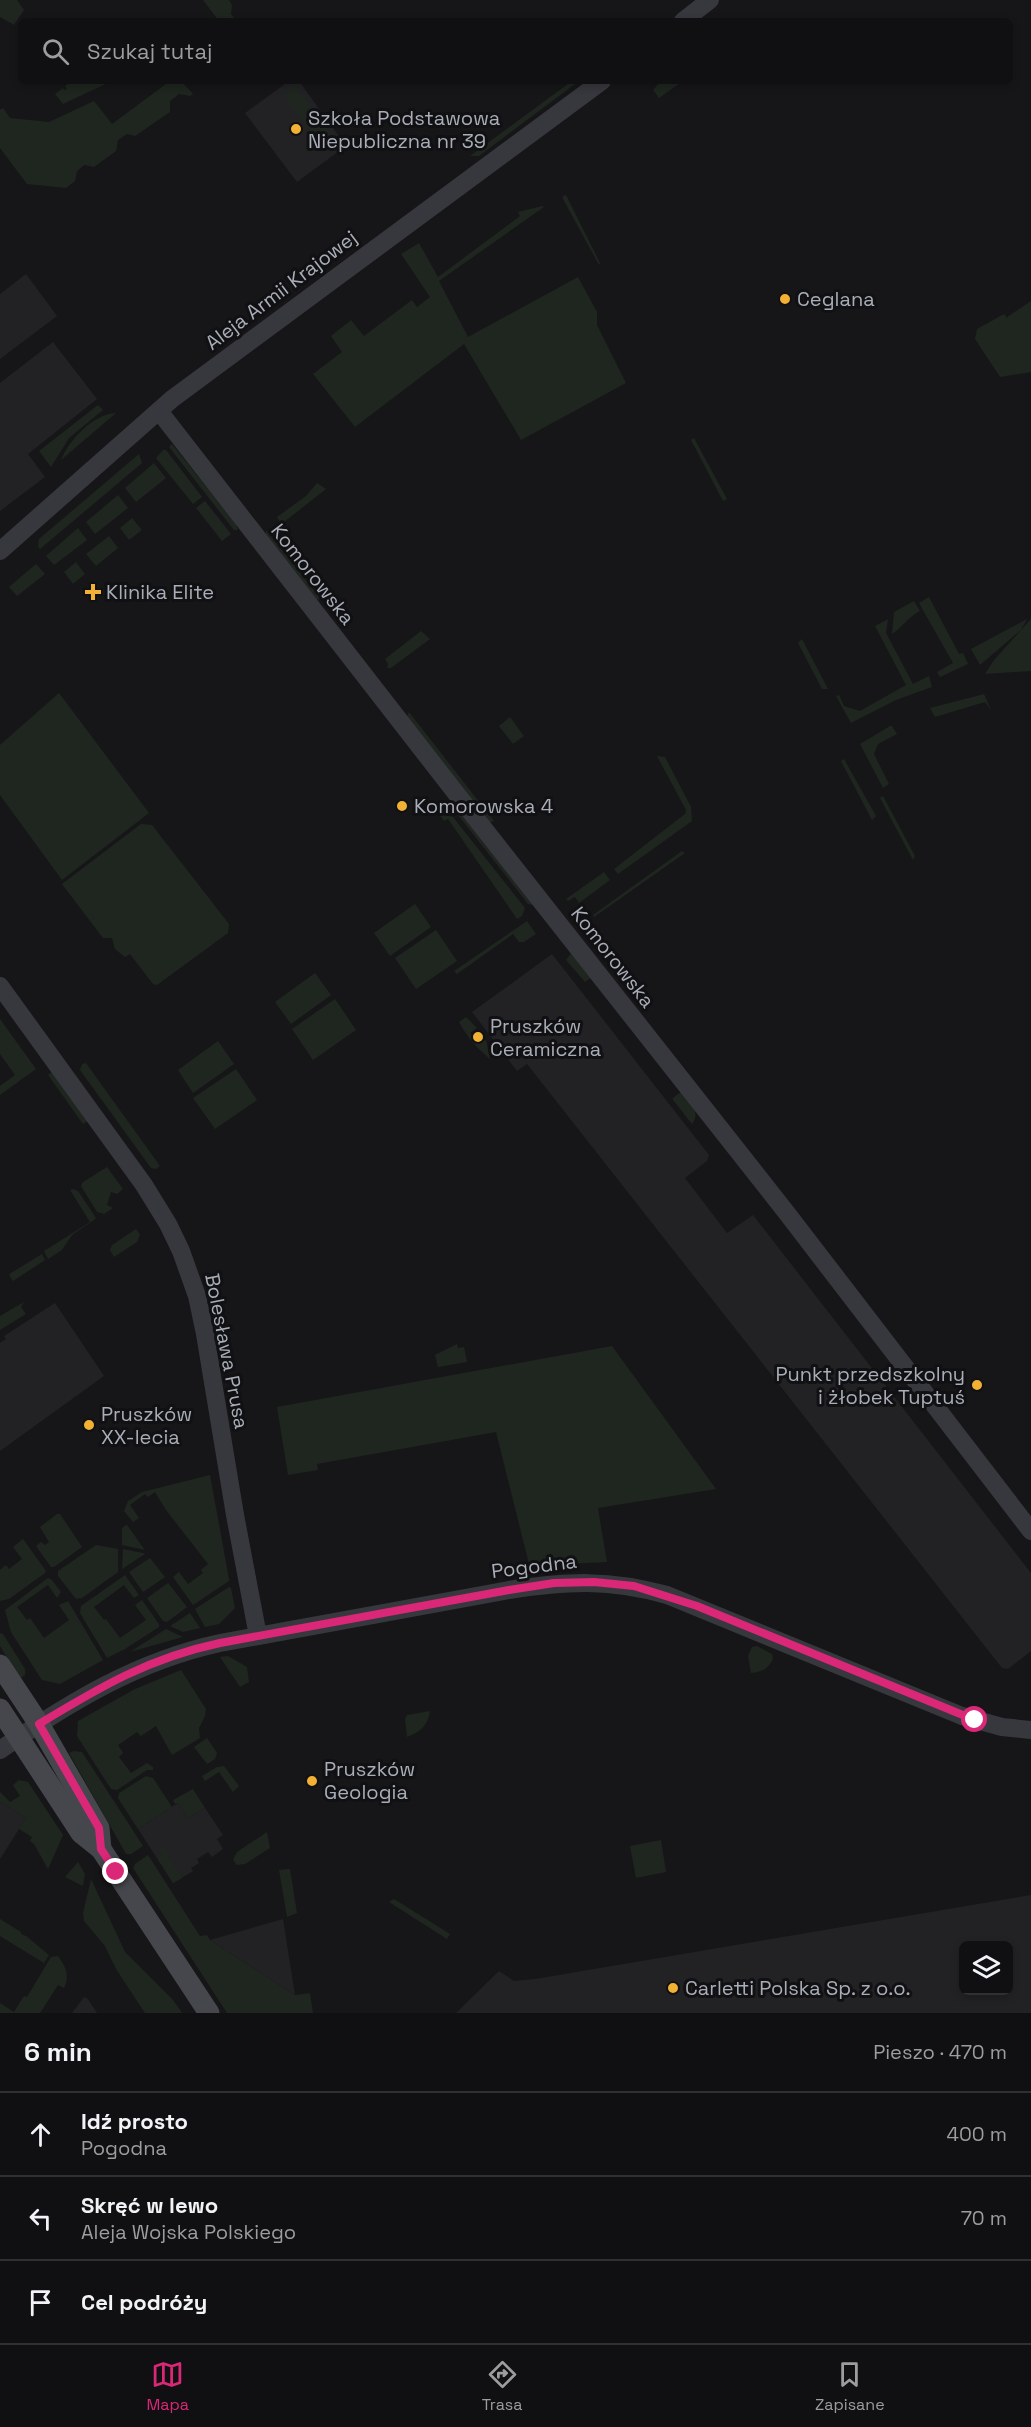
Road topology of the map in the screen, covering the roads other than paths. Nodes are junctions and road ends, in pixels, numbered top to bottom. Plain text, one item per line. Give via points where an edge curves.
1 (710, 0) edge
2 (687, 18) edge
3 (598, 84) edge
4 (159, 411) junction
5 (0, 551) edge
6 (0, 986) edge
7 (1031, 1531) edge
8 (258, 1636) junction
9 (0, 1665) edge
10 (0, 1709) edge
11 (39, 1724) junction
12 (1031, 1730) edge
13 (18, 1738) junction
14 (0, 1750) edge
15 (101, 1849) junction
16 (209, 2013) edge

1 - 2 street
3 - 4 street, Aleja Armii Krajowej
4 - 5 street, Aleja Armii Krajowej
4 - 7 street, Komorowska
6 - 8 street, Bolesława Prusa via 144,1185 181,1251 204,1334
8 - 11 street, Pogodna via 197,1648 147,1664 110,1681
8 - 12 street, Pogodna via 554,1583 634,1586 697,1606 962,1716
9 - 11 main road
10 - 13 main road
11 - 13 street, Pogodna
11 - 15 main road via 99,1828
13 - 14 street, Pogodna
13 - 15 main road via 81,1833
15 - 16 main road

